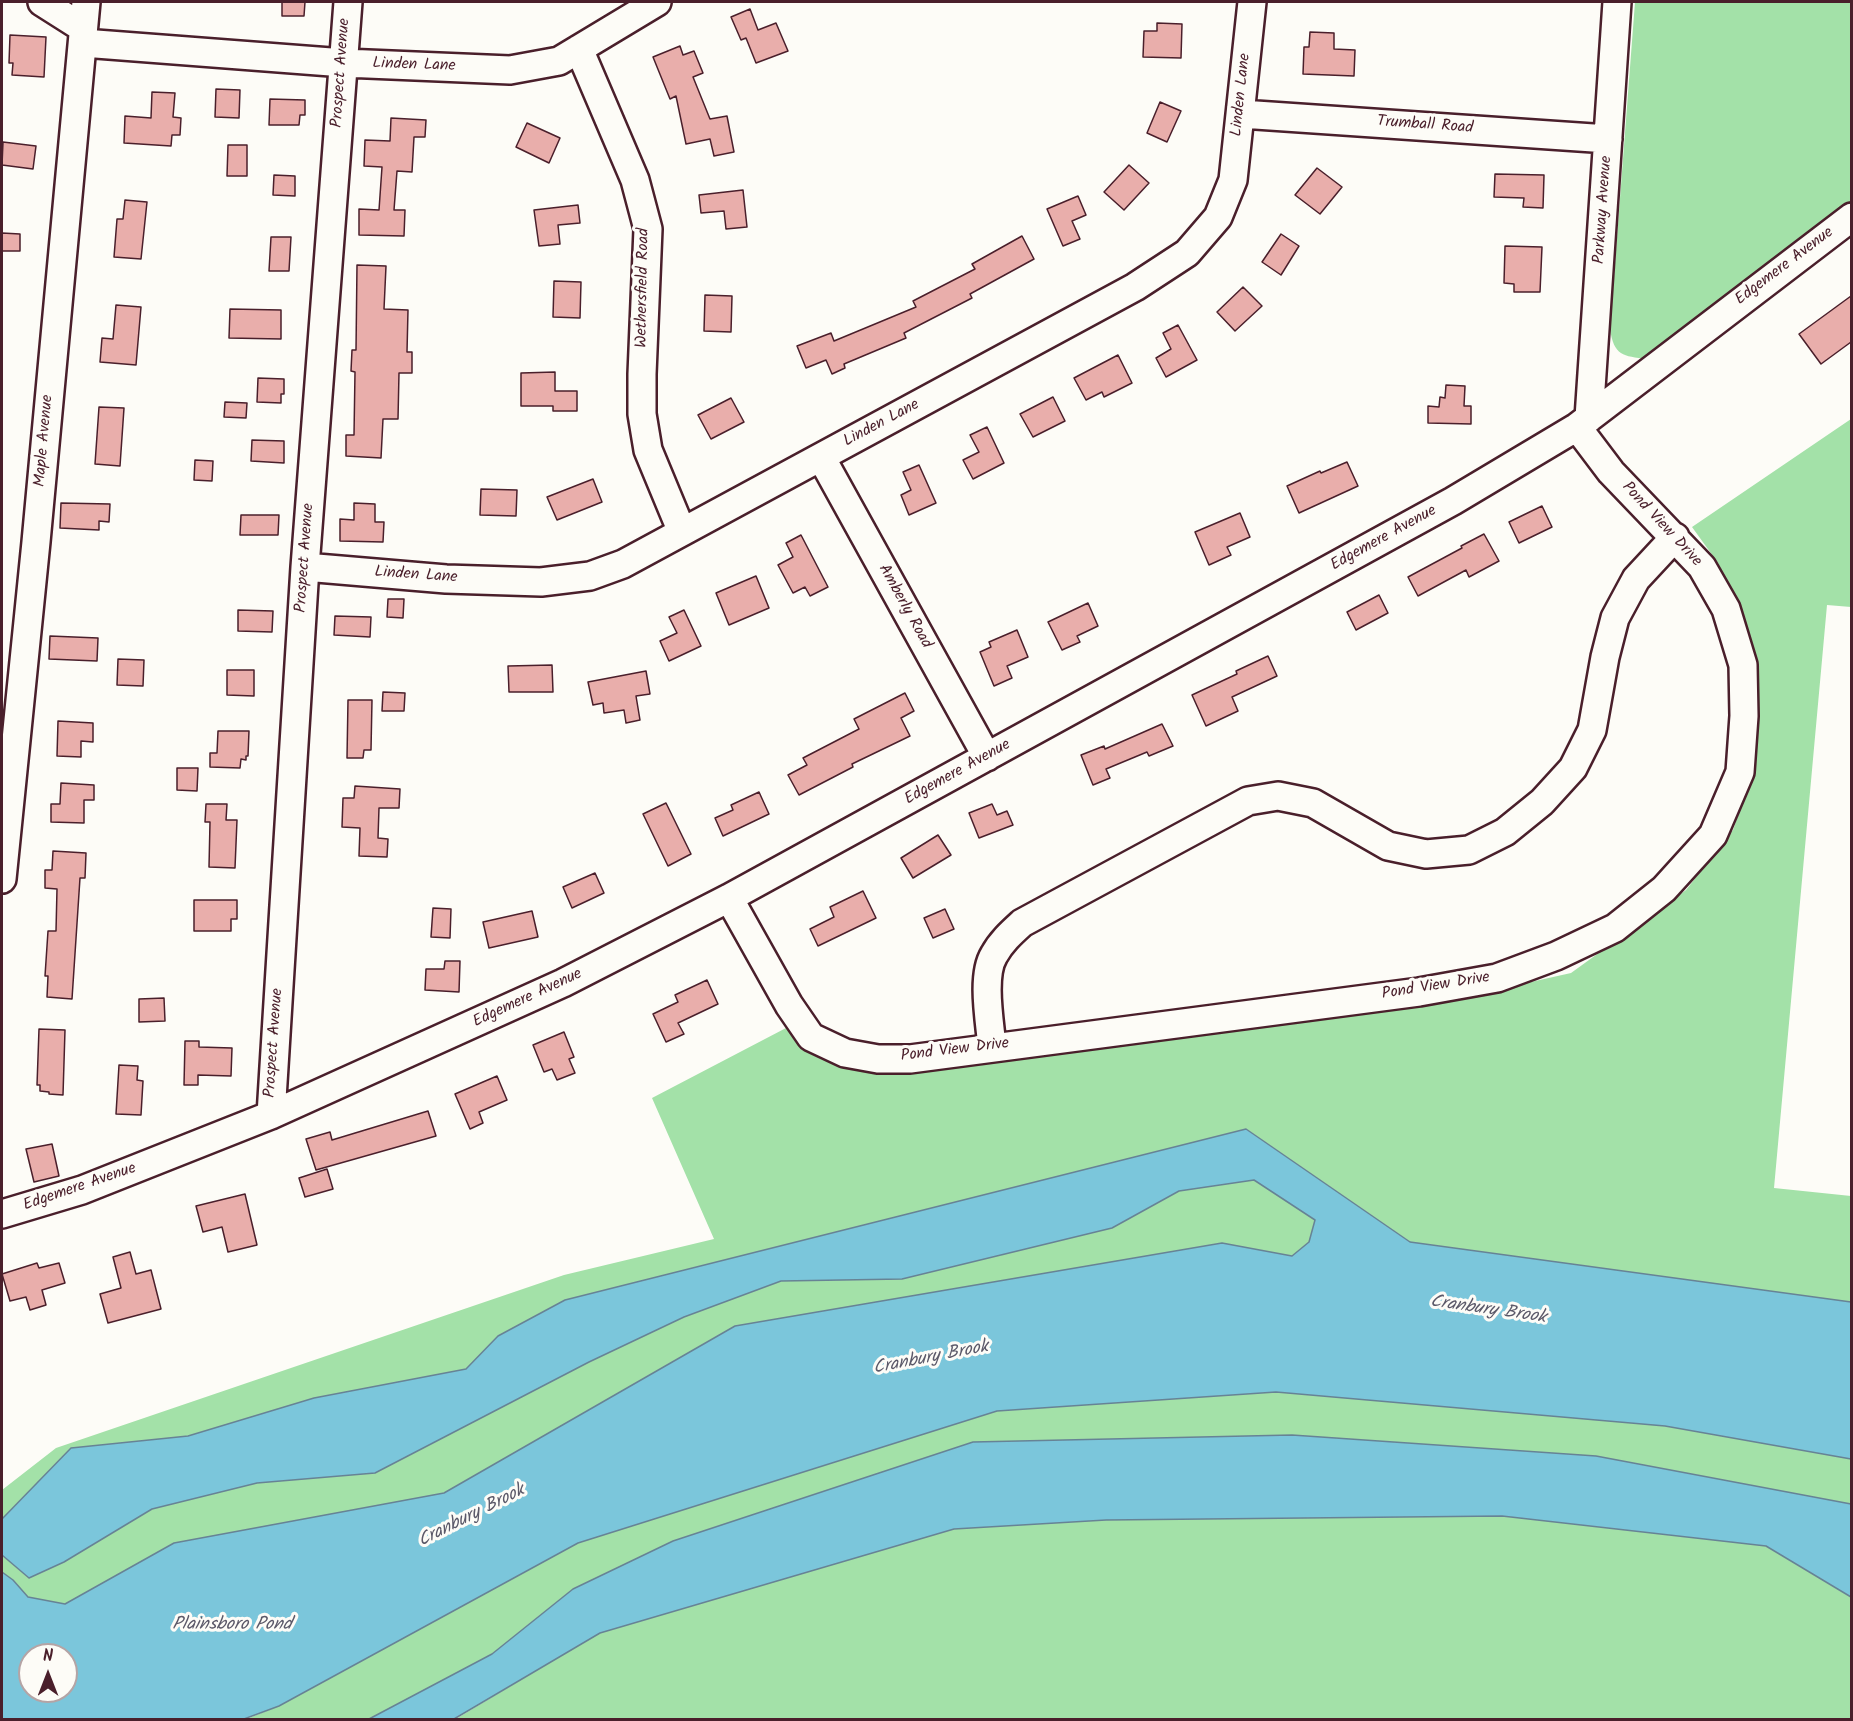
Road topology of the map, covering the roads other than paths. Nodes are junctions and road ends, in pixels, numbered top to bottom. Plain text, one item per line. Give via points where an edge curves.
1 (42, 2) edge
2 (348, 2) edge
3 (657, 2) edge
4 (1252, 2) edge
5 (1617, 2) edge
6 (84, 24) edge
7 (579, 49) junction
8 (344, 63) junction
9 (1241, 114) junction
10 (1608, 139) junction
11 (1851, 217) edge
12 (1583, 422) junction
13 (821, 457) junction
14 (682, 532) junction
15 (1675, 537) junction
16 (304, 567) junction
17 (987, 757) junction
18 (7, 765) edge
19 (2, 879) edge
20 (729, 898) junction
21 (992, 1047) junction
22 (271, 1115) junction
23 (2, 1214) edge

1 - 6 street
2 - 8 street, Prospect Avenue
3 - 7 street, Linden Lane
4 - 9 street, Linden Lane
5 - 10 street, Parkway Avenue
6 - 8 street, Linden Lane
6 - 18 street, Maple Avenue
7 - 8 street, Linden Lane via 559,61 510,70
7 - 14 street, Wethersfield Road via 635,180 648,229 642,414 648,450
8 - 16 street, Prospect Avenue
9 - 10 street, Trumball Road
9 - 13 street, Linden Lane via 1233,180 1218,217 1187,253 1135,287
10 - 12 street, Parkway Avenue
11 - 12 street, Edgemere Avenue
12 - 15 street, Pond View Drive via 1611,472
12 - 17 street, Edgemere Avenue via 1453,501
13 - 14 street, Linden Lane
13 - 17 street, Amberly Road
14 - 16 street, Linden Lane via 623,564 590,576 541,582 446,579
15 - 21 street via 1636,579 1615,618 1592,730 1573,768 1542,802 1504,832 1469,850 1426,855 1388,846 1313,803 1278,796 1248,801 1022,923 1004,939 992,957 987,987
15 - 21 street, Pond View Drive via 1702,567 1726,609 1743,665 1740,772 1713,835 1664,889 1615,927 1556,956 1497,978 1419,992
16 - 22 street, Prospect Avenue
17 - 20 street, Edgemere Avenue
18 - 19 street, Maple Avenue
20 - 21 street, Pond View Drive via 811,1037 845,1053 878,1059 910,1059
20 - 22 street, Edgemere Avenue via 563,983
22 - 23 street, Edgemere Avenue via 82,1191

